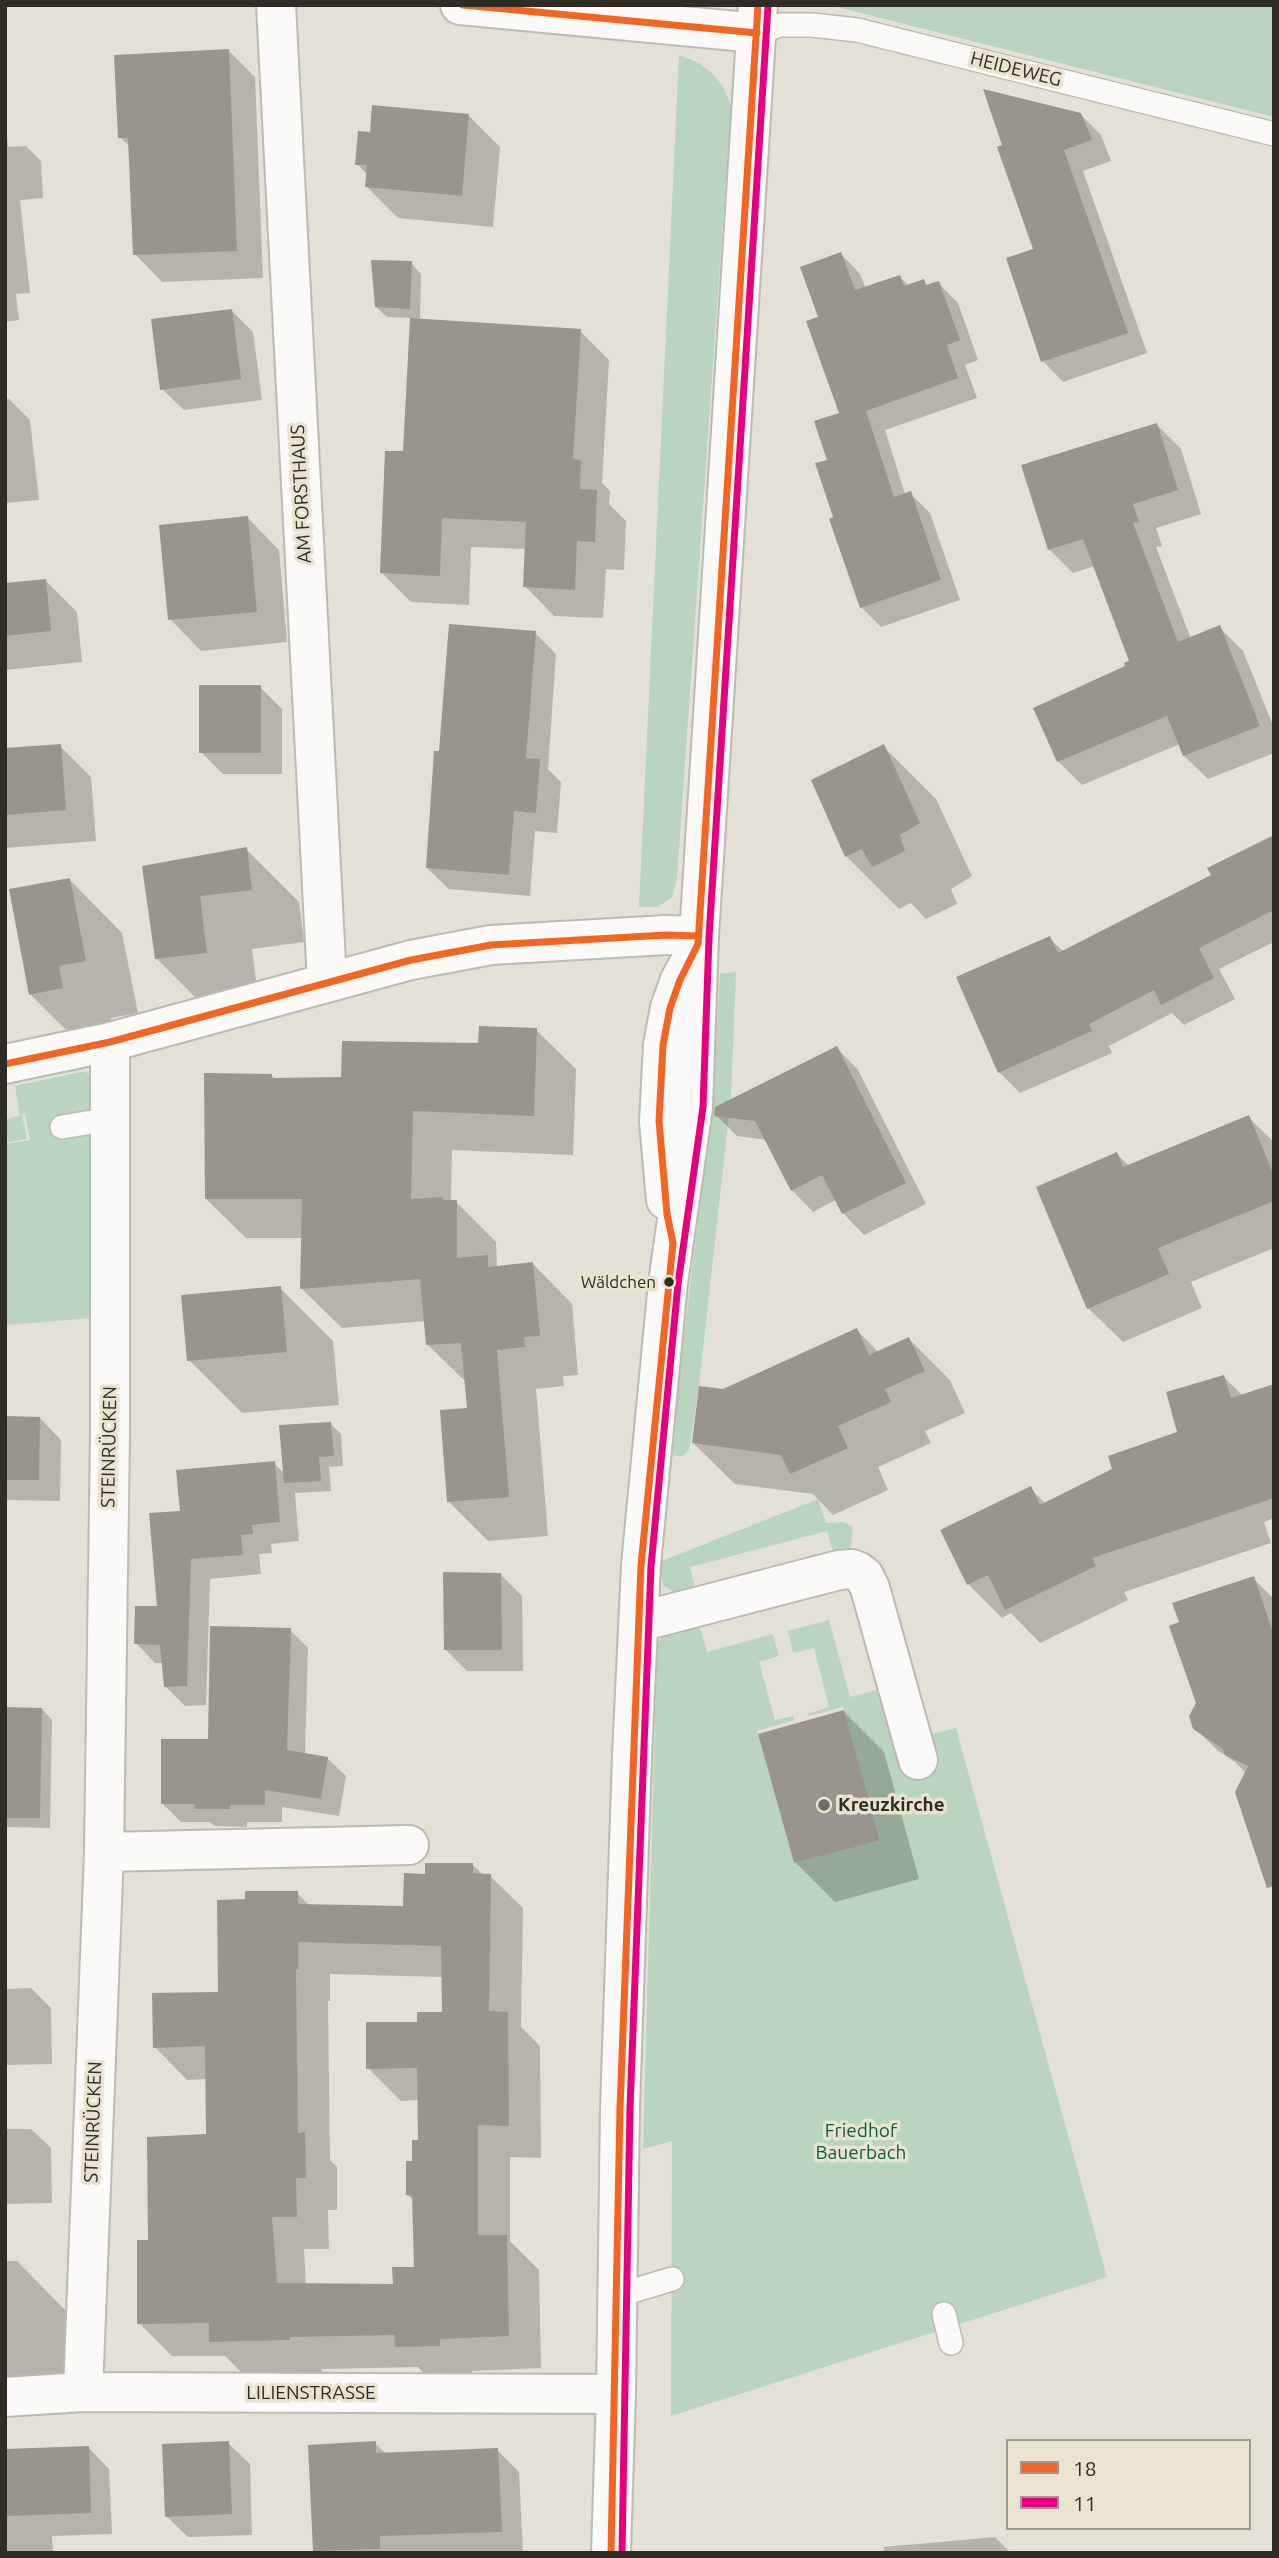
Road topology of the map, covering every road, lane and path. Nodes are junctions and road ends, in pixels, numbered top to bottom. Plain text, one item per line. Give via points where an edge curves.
1 (276, 5) edge
2 (460, 5) edge
3 (757, 19) edge
4 (1274, 134) edge
5 (699, 940) junction
6 (327, 982) junction
7 (110, 1042) junction
8 (5, 1064) edge
9 (110, 1119) junction
10 (62, 1127) dead end
11 (639, 1622) junction
12 (918, 1760) dead end
13 (410, 1845) dead end
14 (104, 1852) junction
15 (672, 2279) dead end
16 (616, 2296) junction
17 (943, 2314) dead end
18 (951, 2343) dead end
19 (83, 2392) junction
20 (616, 2393) junction
21 (5, 2397) edge
22 (611, 2553) edge

1 - 6 street, AM FORSTHAUS
2 - 3 street
3 - 4 lane, HEIDEWEG via 857,30
3 - 5 street
5 - 6 street via 666,935 491,945
5 - 11 street via 693,1107 673,1243
6 - 7 street
7 - 8 street
7 - 9 street, STEINRÜCKEN
9 - 10 lane
9 - 14 street, STEINRÜCKEN
11 - 12 street via 839,1570 859,1572 870,1588
11 - 16 street
13 - 14 street
14 - 19 street, STEINRÜCKEN
15 - 16 lane
16 - 20 street
17 - 18 lane
19 - 20 street, LILIENSTRASSE
19 - 21 street, LILIENSTRASSE
20 - 22 street

